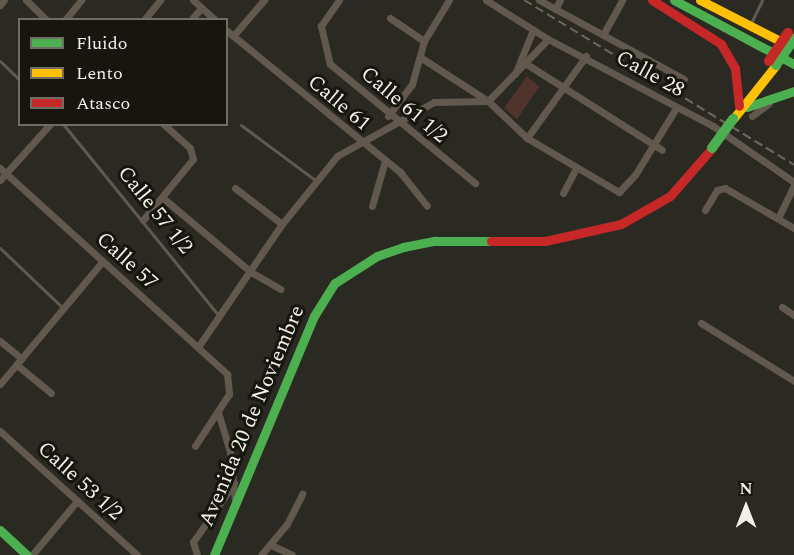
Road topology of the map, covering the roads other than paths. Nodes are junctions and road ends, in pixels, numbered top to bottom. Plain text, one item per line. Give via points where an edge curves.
1 (4, 0) edge
2 (26, 0) edge
3 (81, 0) edge
4 (160, 0) edge
5 (193, 0) edge
6 (264, 0) edge
7 (339, 0) edge
8 (449, 0) edge
9 (486, 0) edge
10 (539, 0) edge
11 (560, 0) edge
12 (622, 0) edge
13 (652, 0) edge
14 (674, 0) edge
15 (700, 0) edge
16 (762, 0) edge
17 (0, 5) edge
18 (201, 8) junction
19 (555, 9) junction
20 (45, 18) edge
21 (67, 18) edge
22 (146, 18) edge
23 (193, 18) edge
24 (213, 18) edge
25 (390, 18) dead end
26 (750, 26) junction
27 (533, 30) junction
28 (228, 32) edge
29 (792, 32) edge
30 (604, 33) junction
31 (233, 36) junction
32 (548, 39) junction
33 (424, 41) junction
34 (794, 48) edge
35 (586, 56) junction
36 (420, 57) junction
37 (0, 61) edge
38 (525, 63) junction
39 (794, 64) edge
40 (515, 74) junction
41 (18, 78) edge
42 (684, 80) dead end
43 (563, 90) junction
44 (794, 91) edge
45 (794, 96) edge
46 (488, 101) junction
47 (676, 108) junction
48 (737, 113) junction
49 (388, 116) junction
50 (752, 116) dead end
51 (241, 125) dead end
52 (398, 125) junction
53 (48, 126) edge
54 (65, 126) edge
55 (165, 126) edge
56 (527, 138) junction
57 (358, 142) junction
58 (653, 145) junction
59 (662, 150) dead end
60 (385, 161) junction
61 (576, 169) junction
62 (3, 171) edge
63 (0, 180) edge
64 (315, 180) junction
65 (475, 183) dead end
66 (794, 184) edge
67 (235, 188) dead end
68 (563, 193) dead end
69 (163, 198) junction
70 (372, 206) dead end
71 (427, 206) dead end
72 (705, 210) dead end
73 (778, 218) junction
74 (143, 219) junction
75 (282, 224) junction
76 (794, 228) edge
77 (0, 248) edge
78 (103, 261) junction
79 (251, 272) junction
80 (280, 289) dead end
81 (62, 307) junction
82 (782, 308) dead end
83 (794, 315) edge
84 (220, 317) junction
85 (701, 323) dead end
86 (0, 340) edge
87 (198, 347) junction
88 (22, 359) junction
89 (17, 365) junction
90 (794, 381) edge
91 (0, 384) edge
92 (51, 393) dead end
93 (218, 412) junction
94 (0, 431) edge
95 (195, 446) dead end
96 (234, 483) junction
97 (302, 494) dead end
98 (77, 501) junction
99 (236, 511) junction
100 (0, 530) edge
101 (271, 545) junction
102 (29, 555) edge
103 (137, 555) edge
104 (197, 555) edge
105 (214, 555) edge
106 (261, 555) edge
107 (292, 555) edge

1 - 17 street
2 - 20 street
3 - 21 street
4 - 22 street
5 - 18 street
6 - 31 street
7 - 49 street, Calle 61 1/2 via 321,26 321,44 330,64
8 - 33 street
9 - 27 street, Calle 28
10 - 19 street
11 - 19 street
12 - 30 street
13 - 48 main road via 721,44 735,68
14 - 39 main road
15 - 26 main road
16 - 26 lane
18 - 23 street
18 - 24 street
19 - 30 street
25 - 33 street
26 - 34 main road
27 - 32 street, Calle 28
27 - 40 street
28 - 31 street, Calle 61
29 - 48 main road, bridge
30 - 42 street
31 - 57 street, Calle 61
32 - 35 street, Calle 28
32 - 38 street
33 - 36 street
35 - 43 street
35 - 47 street, Calle 28
36 - 46 street
36 - 49 street via 412,84
37 - 41 lane
38 - 40 street
38 - 43 street
40 - 46 street
43 - 56 street
43 - 58 street
44 - 48 main road
45 - 50 street via 767,103
46 - 52 street via 434,102
46 - 56 street
47 - 58 street
47 - 66 street, Calle 28 via 713,126
48 - 99 main road, Avenida 20 de Noviembre, bridge via 670,196 621,224 545,241 424,243 377,256 335,283 314,316
49 - 52 street, Calle 61 1/2
51 - 64 lane
52 - 57 street
52 - 65 street, Calle 61 1/2
53 - 62 street
54 - 74 lane, Calle 57 1/2
55 - 69 street via 190,148 192,162
56 - 61 street
57 - 60 street, Calle 61
57 - 64 street
58 - 59 street
58 - 61 street via 625,189 616,191
60 - 70 street
60 - 71 street, Calle 61
61 - 68 street
62 - 63 street
62 - 78 street, Calle 57
64 - 75 street
66 - 73 street
67 - 75 street
69 - 74 street
69 - 79 street, Calle 57 1/2
72 - 73 street via 717,190 728,189
73 - 76 street
74 - 84 lane, Calle 57 1/2
75 - 79 street
77 - 81 lane
78 - 81 street
78 - 87 street, Calle 57
79 - 80 street, Calle 57 1/2
79 - 84 street
81 - 88 street
82 - 83 street
84 - 87 street
85 - 90 street
86 - 88 street
87 - 93 street, Calle 57 via 230,379 231,389
88 - 89 street
89 - 91 street
89 - 92 street
93 - 95 street
93 - 96 street
94 - 98 street, Calle 53 1/2
96 - 99 street
96 - 104 street via 193,542
97 - 101 street
98 - 102 street
98 - 103 street, Calle 53 1/2
99 - 105 main road, Avenida 20 de Noviembre
100 - 102 main road
101 - 106 street
101 - 107 street

